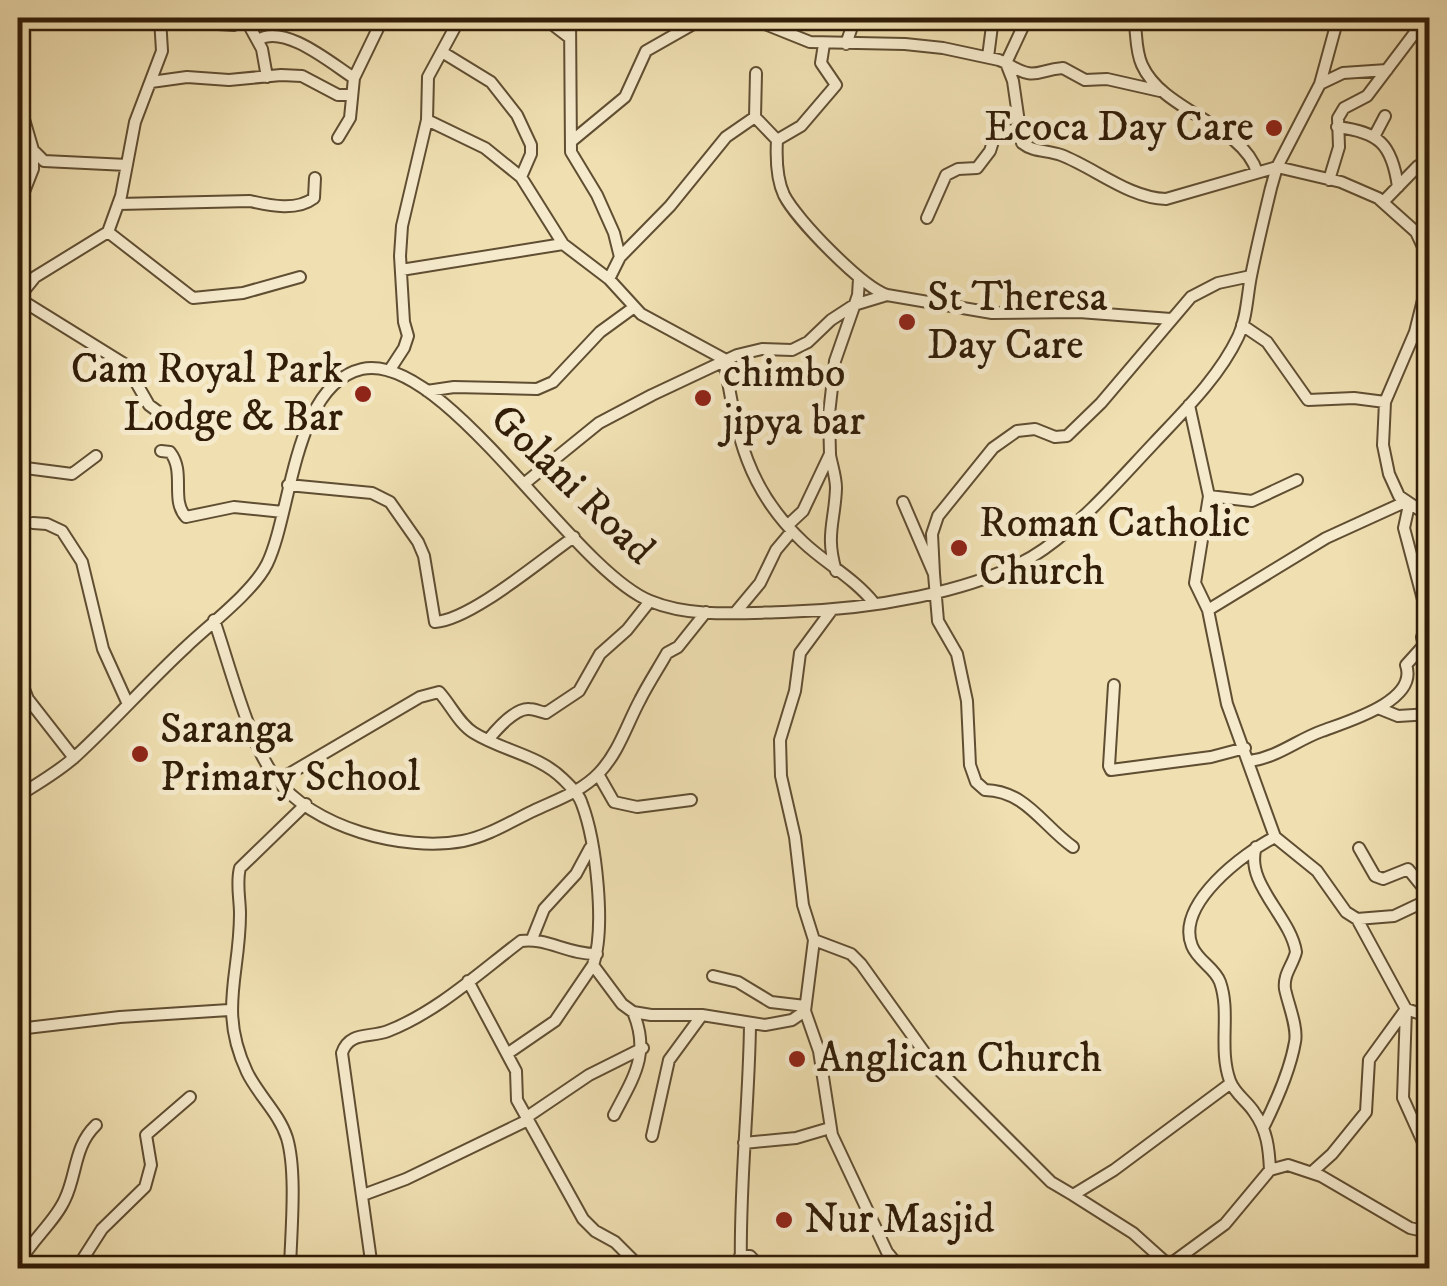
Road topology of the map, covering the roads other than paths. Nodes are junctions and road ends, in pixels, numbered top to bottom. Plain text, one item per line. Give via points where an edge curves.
1 (160, 18) edge
2 (245, 18) edge
3 (384, 18) edge
4 (460, 18) edge
5 (544, 18) edge
6 (704, 18) edge
7 (854, 18) edge
8 (993, 18) edge
9 (1027, 18) edge
10 (1134, 18) edge
11 (1338, 18) edge
12 (1422, 18) edge
13 (573, 19) edge
14 (758, 19) edge
15 (218, 24) dead end
16 (570, 38) junction
17 (258, 40) junction
18 (824, 44) junction
19 (846, 44) junction
20 (442, 52) junction
21 (988, 57) junction
22 (1006, 63) junction
23 (1387, 70) junction
24 (756, 73) dead end
25 (266, 77) junction
26 (354, 78) junction
27 (152, 82) junction
28 (1320, 84) junction
29 (1160, 90) junction
30 (351, 95) junction
31 (18, 99) edge
32 (1385, 116) dead end
33 (755, 117) junction
34 (427, 120) junction
35 (1338, 127) junction
36 (1018, 130) junction
37 (1375, 135) junction
38 (338, 138) dead end
39 (573, 140) junction
40 (777, 140) junction
41 (35, 158) junction
42 (1430, 159) edge
43 (126, 165) junction
44 (18, 166) edge
45 (1277, 167) junction
46 (1257, 172) junction
47 (520, 177) junction
48 (315, 178) dead end
49 (1330, 180) junction
50 (1398, 187) junction
51 (1382, 202) junction
52 (118, 204) junction
53 (18, 207) edge
54 (927, 218) dead end
55 (108, 232) junction
56 (563, 244) junction
57 (620, 257) junction
58 (401, 270) junction
59 (1251, 276) junction
60 (300, 277) dead end
61 (1429, 277) edge
62 (859, 279) junction
63 (609, 280) junction
64 (22, 284) edge
65 (886, 294) junction
66 (18, 298) edge
67 (854, 305) junction
68 (633, 308) junction
69 (1171, 319) junction
70 (1242, 325) junction
71 (724, 359) junction
72 (389, 371) junction
73 (427, 391) junction
74 (1385, 402) junction
75 (1189, 405) junction
76 (164, 416) dead end
77 (161, 451) dead end
78 (830, 454) junction
79 (96, 456) dead end
80 (18, 468) edge
81 (1297, 480) dead end
82 (524, 483) junction
83 (288, 485) junction
84 (1208, 496) junction
85 (904, 502) dead end
86 (1407, 504) junction
87 (283, 512) junction
88 (1430, 518) edge
89 (32, 522) dead end
90 (790, 528) junction
91 (574, 537) junction
92 (836, 571) junction
93 (934, 574) junction
94 (936, 592) junction
95 (650, 601) junction
96 (874, 603) junction
97 (1208, 610) junction
98 (831, 611) junction
99 (706, 612) junction
100 (735, 614) junction
101 (214, 620) junction
102 (1430, 627) edge
103 (18, 674) edge
104 (1114, 685) dead end
105 (127, 702) junction
106 (1378, 708) junction
107 (1430, 714) edge
108 (488, 740) junction
109 (1245, 748) junction
110 (74, 758) junction
111 (1250, 761) junction
112 (598, 774) junction
113 (277, 781) junction
114 (576, 792) junction
115 (18, 796) edge
116 (692, 800) dead end
117 (306, 804) junction
118 (1275, 837) junction
119 (1073, 846) dead end
120 (1256, 846) junction
121 (590, 847) junction
122 (1359, 848) dead end
123 (1430, 898) edge
124 (1357, 919) junction
125 (532, 939) junction
126 (814, 940) junction
127 (595, 960) junction
128 (713, 976) dead end
129 (468, 981) junction
130 (805, 1008) junction
131 (229, 1010) junction
132 (1406, 1010) junction
133 (633, 1012) junction
134 (702, 1014) junction
135 (1430, 1018) edge
136 (750, 1025) junction
137 (18, 1029) edge
138 (642, 1048) junction
139 (507, 1054) junction
140 (1231, 1083) junction
141 (190, 1097) dead end
142 (614, 1115) dead end
143 (528, 1119) junction
144 (96, 1125) dead end
145 (830, 1128) junction
146 (1263, 1128) junction
147 (652, 1136) dead end
148 (744, 1143) junction
149 (1430, 1158) edge
150 (1270, 1170) junction
151 (1312, 1172) junction
152 (363, 1195) junction
153 (1072, 1195) junction
154 (1430, 1219) edge
155 (1424, 1230) edge
156 (741, 1262) edge
157 (18, 1265) edge
158 (1169, 1267) edge
159 (77, 1268) edge
160 (290, 1268) edge
161 (372, 1268) edge
162 (641, 1268) edge
163 (761, 1268) edge
164 (900, 1268) edge

1 - 27 street via 162,51
2 - 15 street via 242,24
2 - 17 street
3 - 26 street
4 - 20 street
5 - 16 street
6 - 39 street via 646,51 626,98
7 - 19 street
8 - 21 street
9 - 22 street
10 - 29 street via 1140,61
11 - 28 street, Golani Road
12 - 23 street
13 - 16 street
14 - 18 street
16 - 39 street
17 - 25 street
17 - 26 street via 266,35 308,46
18 - 19 street
18 - 40 street via 821,63 836,85 800,126
19 - 21 street via 905,44
20 - 34 street via 428,77
20 - 47 street via 491,82 517,115 530,145
21 - 22 street
22 - 29 street via 1039,75 1064,68 1085,80
22 - 36 street
23 - 28 street via 1342,73
23 - 35 street via 1367,96 1344,108
24 - 33 street
25 - 27 street
25 - 30 street via 302,76
26 - 30 street
27 - 43 street
28 - 45 street, Golani Road
29 - 46 street via 1242,148
30 - 38 street via 350,118
31 - 41 street
32 - 37 street
33 - 40 street
33 - 57 street via 726,137
34 - 47 street via 484,148
34 - 58 street via 402,226
35 - 37 street
35 - 49 street
36 - 46 street via 1028,148 1057,153 1147,199
36 - 54 street via 996,132 977,168 946,175
37 - 50 street via 1391,157
39 - 57 street via 572,152 609,220
40 - 62 street via 784,194
41 - 43 street
41 - 44 street
41 - 53 street
42 - 50 street
43 - 52 street
45 - 46 street
45 - 49 street
45 - 59 street, Golani Road
47 - 56 street
48 - 52 street via 317,192 304,206
49 - 51 street
50 - 51 street
51 - 61 street via 1420,237
52 - 55 street
55 - 60 street via 193,298
55 - 64 street
56 - 58 street
56 - 63 street
57 - 63 street
58 - 72 street via 408,336
59 - 69 street via 1201,290
59 - 70 street, Golani Road
61 - 74 street via 1416,332
62 - 65 street
62 - 67 street
63 - 68 street
64 - 66 street
65 - 67 street
65 - 69 street via 992,313
66 - 76 street via 126,365 149,405
67 - 71 street via 792,350
67 - 78 street via 835,361
68 - 71 street
68 - 73 street via 537,389
69 - 93 street via 1067,436 1035,429 993,448 938,516
70 - 74 street via 1267,342 1308,400
70 - 75 street, Golani Road
71 - 82 street via 599,423
71 - 90 street via 733,422 750,472
72 - 73 street, Golani Road
72 - 83 street via 365,368 331,388 310,419
73 - 82 street, Golani Road
74 - 86 street via 1385,458
75 - 84 street
75 - 94 street, Golani Road via 1096,506 1042,550 1004,571
77 - 87 street via 176,460 178,504 186,517 234,507
78 - 90 street
78 - 92 street
79 - 80 street via 72,474
81 - 84 street via 1252,501
82 - 91 street, Golani Road
83 - 87 street
83 - 91 street via 372,493 390,502 424,556 435,622 478,605
84 - 97 street via 1195,583
85 - 93 street
86 - 88 street
86 - 97 street via 1326,538
86 - 102 street via 1404,528
87 - 101 street via 264,570
89 - 105 street via 62,531 82,562 104,649
90 - 92 street
90 - 100 street
91 - 95 street, Golani Road via 611,576
92 - 96 street
93 - 94 street
94 - 96 street, Golani Road
94 - 119 street via 938,621 964,680 976,782 1016,796
95 - 99 street, Golani Road
95 - 108 street via 600,654 579,691 546,713 520,711
96 - 98 street, Golani Road
97 - 109 street via 1227,704
98 - 100 street, Golani Road
98 - 126 street via 803,645 780,740
99 - 100 street, Golani Road
99 - 112 street via 667,654
101 - 105 street
101 - 113 street
102 - 106 street via 1406,665 1406,684
103 - 110 street via 28,699
104 - 109 street via 1112,770
105 - 110 street
106 - 107 street via 1398,716
106 - 111 street
108 - 113 street via 469,731 433,692
108 - 114 street via 548,766
109 - 111 street
110 - 115 street
111 - 118 street
112 - 114 street
112 - 116 street via 614,802 625,806
113 - 117 street
114 - 117 street via 500,828 436,844 378,838
114 - 121 street
117 - 131 street via 240,868
118 - 120 street
118 - 124 street via 1317,871
120 - 140 street via 1223,872 1195,912 1189,934 1222,989
120 - 146 street via 1254,868 1296,952 1285,986 1295,1044
121 - 125 street via 544,909
121 - 127 street via 598,894
122 - 123 street via 1380,879 1408,869
123 - 124 street via 1394,916
124 - 132 street
125 - 127 street
125 - 129 street
126 - 130 street
126 - 153 street via 855,958 940,1072
127 - 133 street
127 - 139 street via 555,1021
128 - 130 street via 770,1002
129 - 139 street
129 - 152 street via 418,1016 344,1047
130 - 136 street via 780,1023
130 - 145 street
131 - 137 street
131 - 160 street via 247,1072 288,1142
132 - 135 street
132 - 149 street via 1403,1098
132 - 151 street via 1368,1060 1366,1112
133 - 134 street
133 - 138 street
134 - 136 street
134 - 147 street via 669,1060
136 - 148 street
138 - 142 street
138 - 143 street via 600,1068
139 - 143 street
140 - 146 street
140 - 153 street
141 - 159 street via 148,1132 146,1187 102,1228
143 - 152 street
143 - 162 street via 583,1219
144 - 157 street via 80,1146 64,1202
145 - 148 street
145 - 164 street
146 - 150 street
148 - 156 street
150 - 151 street via 1288,1164
150 - 158 street via 1225,1224
151 - 155 street via 1404,1226
152 - 161 street
153 - 158 street via 1132,1233
154 - 155 street
156 - 163 street via 750,1256

